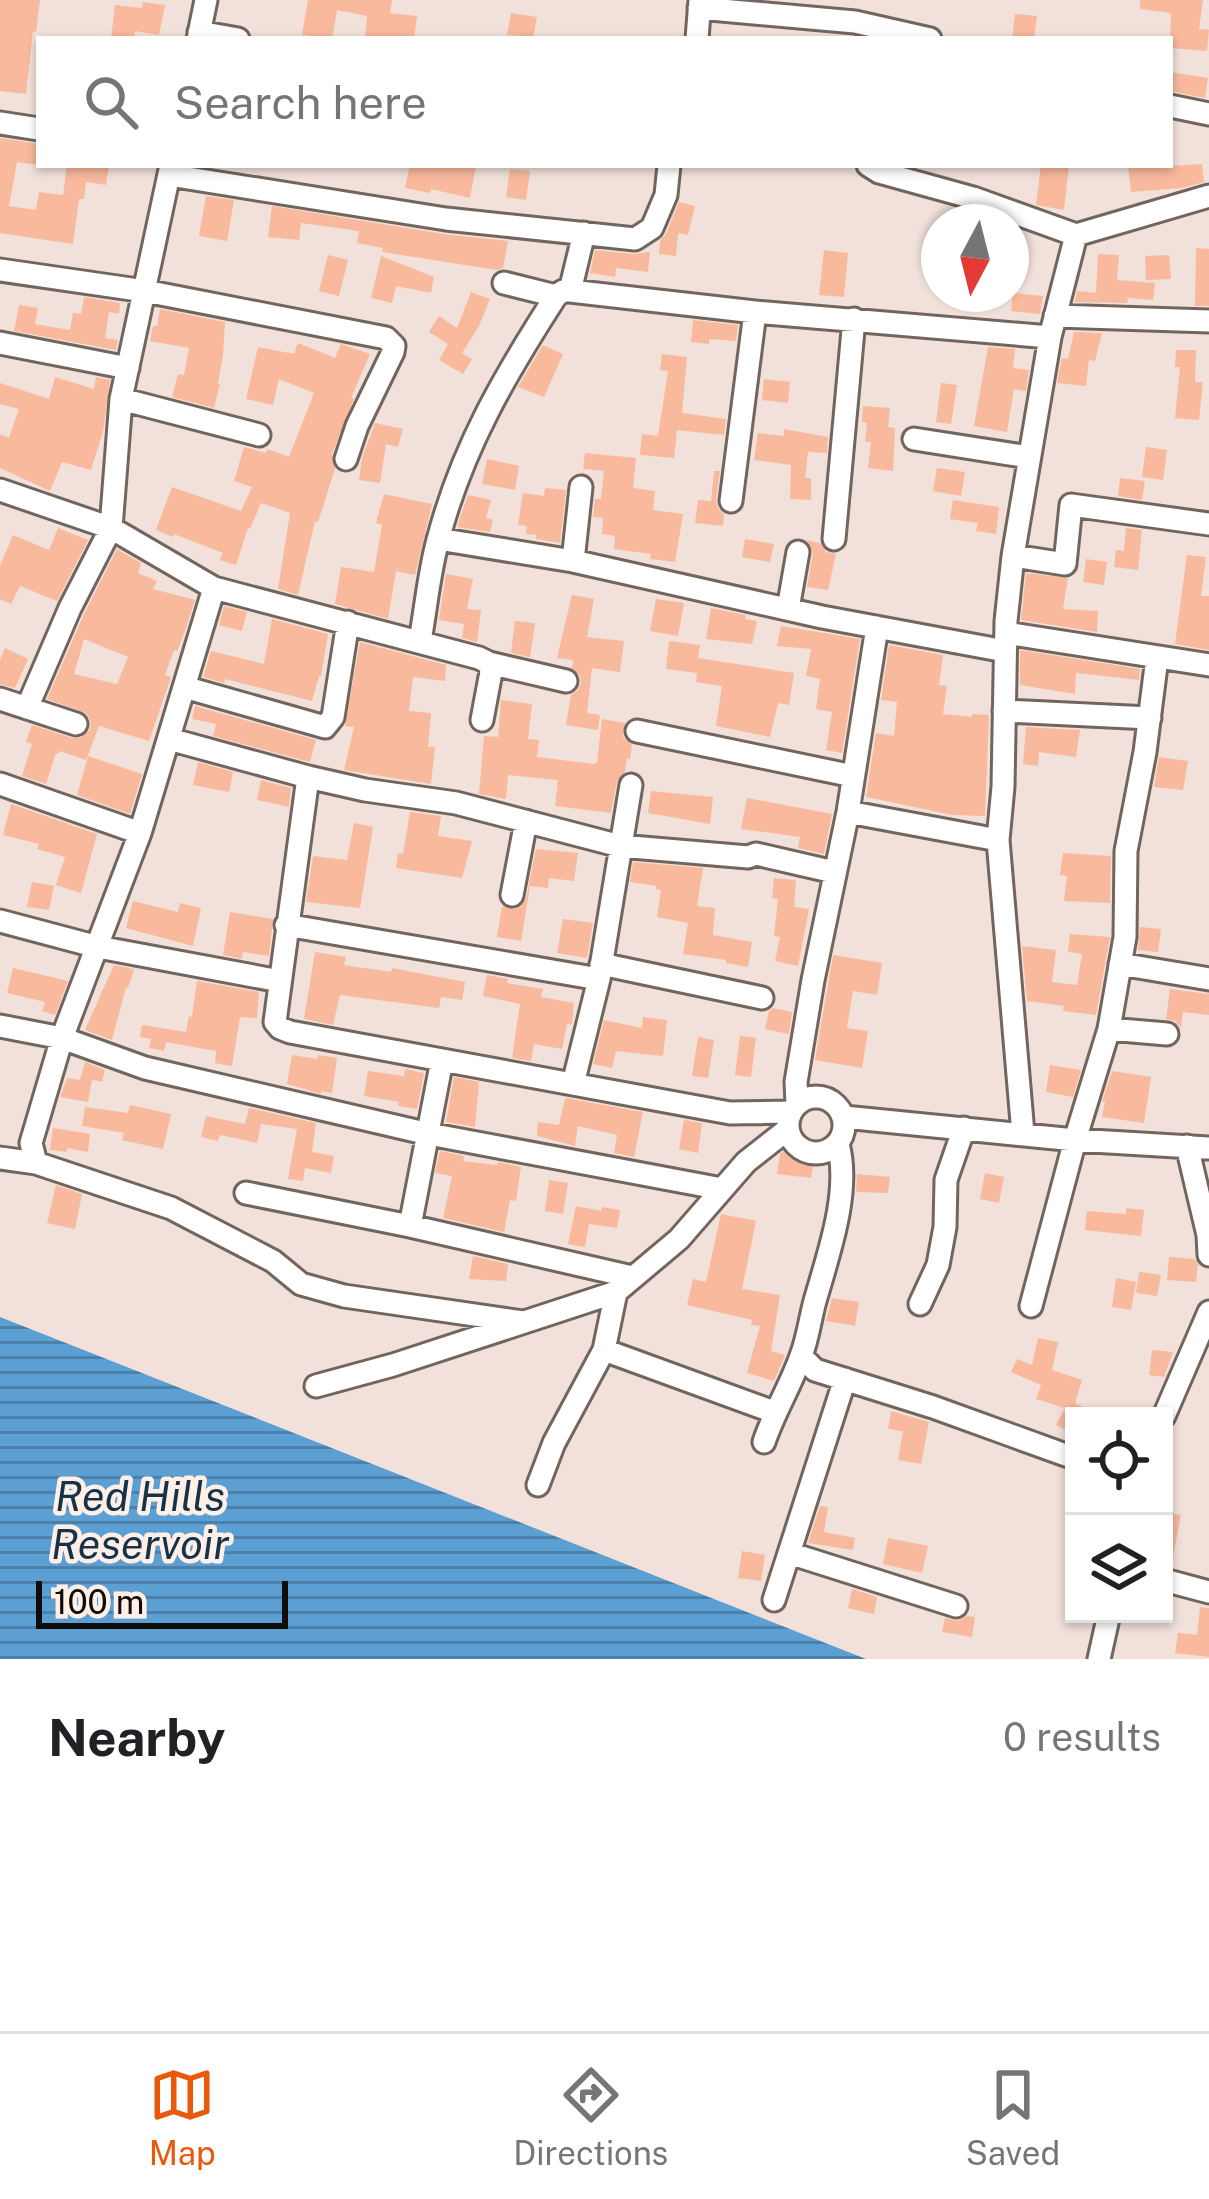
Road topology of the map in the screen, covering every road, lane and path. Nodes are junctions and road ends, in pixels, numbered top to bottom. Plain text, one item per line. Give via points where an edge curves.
1 (206, 0) edge
2 (699, 4) edge
3 (857, 11) edge
4 (198, 35) edge
5 (697, 36) edge
6 (922, 36) edge
7 (1173, 107) edge
8 (1209, 114) edge
9 (0, 123) edge
10 (36, 129) edge
11 (669, 168) edge
12 (873, 168) edge
13 (170, 170) edge
14 (1209, 196) edge
15 (584, 233) junction
16 (1076, 235) junction
17 (0, 270) edge
18 (504, 283) dead end
19 (146, 291) junction
20 (563, 293) junction
21 (755, 313) junction
22 (854, 319) junction
23 (1209, 321) edge
24 (1052, 326) junction
25 (0, 343) edge
26 (128, 368) junction
27 (121, 399) junction
28 (259, 436) dead end
29 (914, 439) dead end
30 (1028, 457) junction
31 (346, 459) dead end
32 (581, 488) dead end
33 (0, 490) edge
34 (731, 501) dead end
35 (1209, 524) edge
36 (111, 528) junction
37 (834, 538) dead end
38 (438, 539) junction
39 (798, 551) dead end
40 (1013, 556) junction
41 (573, 561) junction
42 (214, 587) junction
43 (788, 609) junction
44 (348, 622) junction
45 (877, 627) junction
46 (420, 641) junction
47 (1005, 642) junction
48 (1157, 658) junction
49 (489, 663) junction
50 (1209, 665) edge
51 (566, 681) dead end
52 (184, 687) junction
53 (0, 699) edge
54 (27, 708) junction
55 (1004, 711) junction
56 (1150, 718) junction
57 (482, 721) dead end
58 (76, 724) dead end
59 (638, 731) dead end
60 (169, 739) junction
61 (853, 776) junction
62 (308, 777) junction
63 (0, 784) edge
64 (631, 785) dead end
65 (848, 812) junction
66 (526, 821) junction
67 (140, 833) junction
68 (998, 841) junction
69 (620, 846) junction
70 (835, 872) junction
71 (512, 896) dead end
72 (0, 921) edge
73 (286, 926) junction
74 (98, 947) junction
75 (1120, 964) junction
76 (600, 971) junction
77 (1209, 979) edge
78 (280, 981) junction
79 (762, 998) dead end
80 (0, 1027) edge
81 (1109, 1029) junction
82 (1167, 1034) dead end
83 (62, 1038) junction
84 (442, 1060) junction
85 (573, 1084) junction
86 (792, 1115) junction
87 (844, 1117) junction
88 (964, 1128) junction
89 (429, 1134) junction
90 (1023, 1134) junction
91 (1075, 1140) junction
92 (838, 1144) junction
93 (1198, 1147) edge
94 (0, 1158) edge
95 (36, 1163) junction
96 (722, 1189) junction
97 (246, 1193) dead end
98 (410, 1226) junction
99 (1209, 1255) edge
100 (624, 1284) junction
101 (920, 1304) dead end
102 (1030, 1306) dead end
103 (1209, 1312) edge
104 (523, 1322) junction
105 (604, 1350) junction
106 (801, 1356) junction
107 (845, 1379) junction
108 (316, 1386) dead end
109 (1168, 1407) edge
110 (774, 1412) junction
111 (764, 1442) dead end
112 (1065, 1455) edge
113 (538, 1485) dead end
114 (788, 1553) junction
115 (1173, 1582) edge
116 (1209, 1592) edge
117 (774, 1600) dead end
118 (956, 1606) dead end
119 (1106, 1623) edge
120 (1099, 1659) edge

1 - 4 street
2 - 3 street
2 - 5 street
3 - 6 street
7 - 8 street
9 - 10 street
11 - 15 street via 652,227 634,238
12 - 16 street
13 - 15 street via 446,219
13 - 19 street
14 - 16 street
15 - 20 street
16 - 24 street
17 - 19 street
18 - 20 street
19 - 26 street
19 - 31 street via 392,342
20 - 21 street
20 - 38 street via 487,410
21 - 22 street
21 - 34 street
22 - 24 street
22 - 37 street
23 - 24 street
24 - 30 street
25 - 26 street
26 - 27 street
27 - 28 street
27 - 36 street
29 - 30 street
30 - 40 street
32 - 41 street
33 - 36 street
35 - 40 street via 1070,505 1066,564
36 - 42 street
36 - 54 street
38 - 41 street
38 - 46 street
39 - 43 street
40 - 47 street
41 - 43 street
42 - 44 street
42 - 52 street
43 - 45 street
44 - 46 street
44 - 52 street via 325,727
45 - 47 street
45 - 61 street
46 - 49 street
47 - 48 street
47 - 55 street
48 - 50 street
48 - 56 street
49 - 51 street
49 - 57 street
52 - 60 street
53 - 54 street
54 - 58 street
55 - 56 street
55 - 68 street
56 - 75 street via 1126,851
59 - 61 street
60 - 62 street
60 - 67 street
61 - 65 street
62 - 66 street
62 - 73 street
63 - 67 street
64 - 69 street
65 - 68 street
65 - 70 street
66 - 69 street
66 - 71 street
67 - 74 street
68 - 90 street
69 - 70 street via 756,854
69 - 76 street
70 - 86 street
72 - 74 street
73 - 76 street
73 - 78 street
74 - 78 street
74 - 83 street
75 - 77 street
75 - 81 street
76 - 79 street
76 - 85 street
78 - 84 street via 275,1022 285,1031
80 - 83 street
81 - 82 street
81 - 91 street
83 - 89 street via 145,1068
83 - 95 street via 32,1143
84 - 85 street
84 - 89 street
85 - 86 street via 730,1113
86 - 87 street via 814,1097
86 - 92 street via 796,1145 812,1154
86 - 96 street
87 - 88 street
87 - 92 street
88 - 90 street
88 - 101 street via 946,1180 943,1246
89 - 96 street
89 - 98 street
90 - 91 street
91 - 93 street
91 - 102 street
92 - 106 street via 844,1165 829,1260
93 - 99 street
94 - 95 street
95 - 104 street via 171,1208 302,1284
96 - 100 street
97 - 98 street
98 - 100 street
100 - 104 street
100 - 105 street
103 - 109 street
104 - 108 street
105 - 110 street
105 - 113 street
106 - 107 street
106 - 110 street
107 - 112 street
107 - 114 street
110 - 111 street
114 - 117 street
114 - 118 street
115 - 116 street
119 - 120 street

